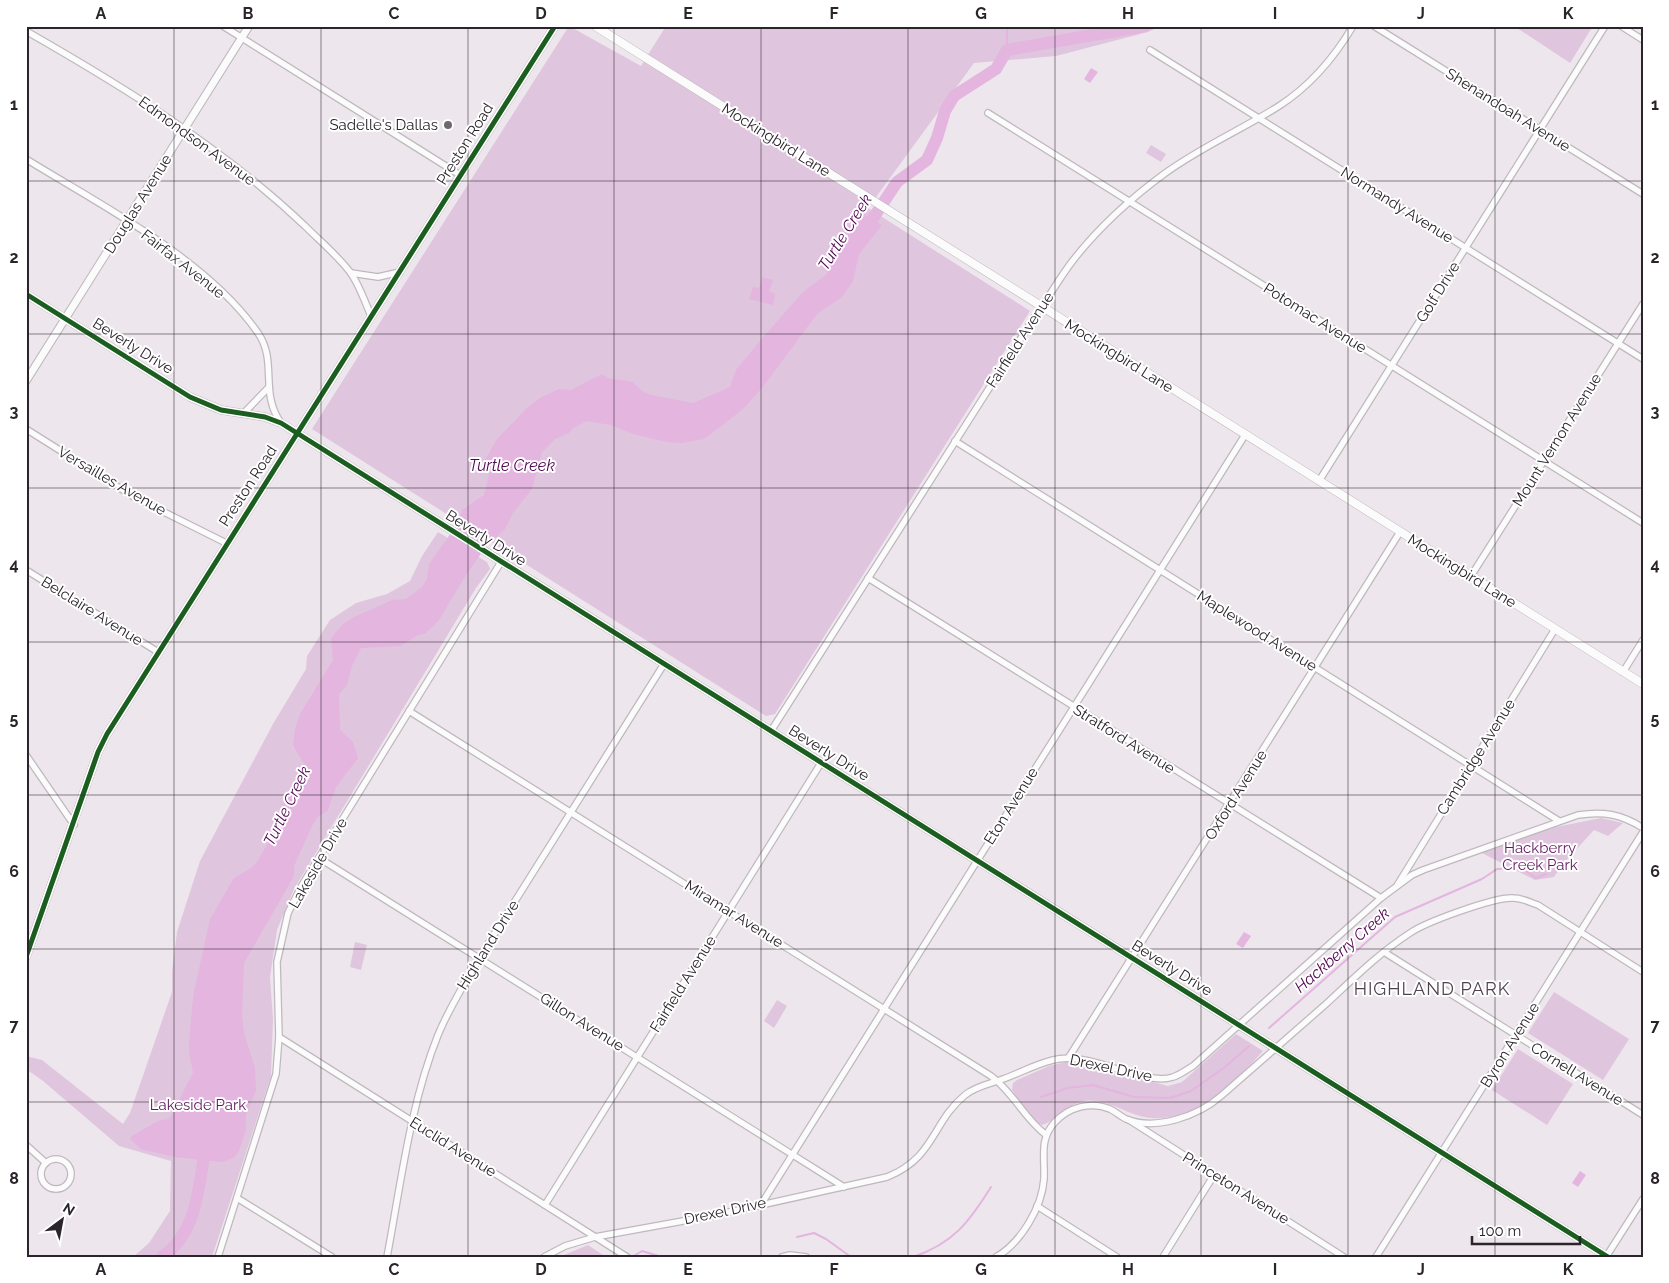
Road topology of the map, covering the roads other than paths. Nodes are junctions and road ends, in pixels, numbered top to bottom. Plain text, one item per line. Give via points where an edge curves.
1 (223, 26) edge
2 (249, 26) edge
3 (556, 26) edge
4 (595, 26) edge
5 (1353, 26) edge
6 (1374, 26) edge
7 (1605, 26) edge
8 (1621, 26) edge
9 (26, 31) edge
10 (242, 38) junction
11 (1643, 40) edge
12 (1150, 50) dead end
13 (988, 113) dead end
14 (1258, 118) junction
15 (185, 130) junction
16 (1540, 130) junction
17 (26, 159) edge
18 (460, 175) junction
19 (1643, 194) edge
20 (1130, 202) junction
21 (127, 222) junction
22 (1466, 248) junction
23 (400, 272) junction
24 (351, 273) junction
25 (26, 294) edge
26 (1643, 304) edge
27 (1041, 307) junction
28 (371, 316) junction
29 (66, 319) junction
30 (1618, 344) junction
31 (1643, 359) edge
32 (1392, 366) junction
33 (26, 381) edge
34 (269, 387) junction
35 (243, 414) junction
36 (281, 423) junction
37 (26, 429) edge
38 (297, 433) junction
39 (1245, 435) junction
40 (955, 441) junction
41 (1543, 461) junction
42 (1319, 481) junction
43 (1643, 523) edge
44 (1400, 532) junction
45 (226, 543) junction
46 (501, 562) junction
47 (1160, 569) junction
48 (26, 570) edge
49 (1471, 576) junction
50 (868, 578) junction
51 (1555, 629) junction
52 (1643, 640) edge
53 (158, 652) junction
54 (664, 664) junction
55 (1316, 668) junction
56 (1623, 672) junction
57 (1643, 684) edge
58 (1072, 707) junction
59 (409, 711) junction
60 (771, 731) junction
61 (26, 754) edge
62 (821, 763) junction
63 (1470, 765) junction
64 (1230, 805) junction
65 (571, 811) junction
66 (1559, 821) junction
67 (74, 825) junction
68 (1643, 830) edge
69 (319, 858) junction
70 (977, 861) junction
71 (1397, 885) junction
72 (1381, 898) junction
73 (728, 911) junction
74 (1580, 932) junction
75 (1384, 952) junction
76 (26, 957) edge
77 (480, 958) junction
78 (1132, 958) junction
79 (1643, 972) edge
80 (884, 1008) junction
81 (1238, 1025) junction
82 (1516, 1036) junction
83 (279, 1038) junction
84 (1276, 1048) junction
85 (637, 1057) junction
86 (1069, 1057) junction
87 (998, 1081) junction
88 (1643, 1115) edge
89 (1127, 1119) junction
90 (413, 1121) junction
91 (1045, 1134) junction
92 (26, 1145) edge
93 (1442, 1152) junction
94 (792, 1155) junction
95 (46, 1163) junction
96 (1214, 1174) junction
97 (844, 1187) junction
98 (237, 1198) junction
99 (1643, 1199) edge
100 (762, 1204) junction
101 (545, 1205) junction
102 (1037, 1206) junction
103 (595, 1237) junction
104 (1607, 1256) edge
105 (218, 1257) edge
106 (332, 1257) edge
107 (386, 1257) edge
108 (544, 1257) edge
109 (627, 1257) edge
110 (782, 1257) edge
111 (806, 1257) edge
112 (996, 1257) edge
113 (1118, 1257) edge
114 (1163, 1257) edge
115 (1344, 1257) edge
116 (1376, 1257) edge

1 - 10 street
2 - 10 street, Douglas Avenue
3 - 18 main road, Preston Road
4 - 27 main road, Mockingbird Lane
5 - 14 street, Fairfield Avenue via 1319,74 1280,106
6 - 16 street, Shenandoah Avenue
7 - 16 street, Golf Drive
8 - 11 street
9 - 15 street, Edmondson Avenue
10 - 15 street, Douglas Avenue
10 - 18 street
12 - 14 street, Normandy Avenue
13 - 20 street, Potomac Avenue
14 - 20 street, Fairfield Avenue via 1185,159
14 - 22 street, Normandy Avenue
15 - 21 street, Douglas Avenue
15 - 24 street, Edmondson Avenue via 284,206
16 - 19 street, Shenandoah Avenue
16 - 22 street, Golf Drive
17 - 21 street, Fairfax Avenue
18 - 23 main road, Preston Road
20 - 27 street, Fairfield Avenue via 1083,249
20 - 32 street, Potomac Avenue
21 - 29 street, Douglas Avenue
21 - 34 street, Fairfax Avenue via 180,257 245,316 265,347
22 - 30 street, Normandy Avenue
22 - 32 street, Golf Drive
23 - 24 street via 378,278
23 - 28 main road, Preston Road
24 - 28 street, Edmondson Avenue
25 - 29 street, Beverly Drive
26 - 30 street, Mount Vernon Avenue
27 - 39 main road, Mockingbird Lane
27 - 40 street, Fairfield Avenue
28 - 38 main road, Preston Road
29 - 33 street, Douglas Avenue
29 - 35 street, Beverly Drive via 190,396 221,410
30 - 31 street, Normandy Avenue
30 - 41 street, Mount Vernon Avenue
32 - 41 street, Potomac Avenue
32 - 42 street, Golf Drive
34 - 35 street
34 - 36 street, Fairfax Avenue via 271,405
35 - 36 street, Beverly Drive
36 - 38 street, Beverly Drive
37 - 45 street, Versailles Avenue via 134,497
38 - 45 main road, Preston Road
38 - 46 street, Beverly Drive
39 - 42 main road, Mockingbird Lane
39 - 47 street, Eton Avenue
40 - 47 street, Maplewood Avenue
40 - 50 street, Fairfield Avenue
41 - 43 street, Potomac Avenue
41 - 49 street, Mount Vernon Avenue
42 - 44 main road, Mockingbird Lane
44 - 49 main road, Mockingbird Lane
44 - 55 street, Oxford Avenue
45 - 53 main road, Preston Road
46 - 54 street, Beverly Drive
46 - 59 street, Lakeside Drive
47 - 55 street, Maplewood Avenue
47 - 58 street, Eton Avenue
48 - 53 street, Belclaire Avenue
49 - 51 main road, Mockingbird Lane
50 - 58 street, Stratford Avenue
50 - 60 street, Fairfield Avenue
51 - 56 main road, Mockingbird Lane
51 - 63 street, Cambridge Avenue
52 - 56 street
53 - 67 main road, Preston Road via 98,752
54 - 60 street, Beverly Drive
54 - 65 street, Highland Drive
55 - 63 street, Maplewood Avenue
55 - 64 street, Oxford Avenue
56 - 57 main road, Mockingbird Lane
58 - 64 street, Stratford Avenue
58 - 70 street, Eton Avenue
59 - 65 street, Miramar Avenue
59 - 69 street, Lakeside Drive
60 - 62 street, Beverly Drive
61 - 67 street
62 - 70 street, Beverly Drive
62 - 73 street, Fairfield Avenue
63 - 66 street, Maplewood Avenue
63 - 71 street, Cambridge Avenue
64 - 72 street, Stratford Avenue
64 - 78 street, Oxford Avenue
65 - 73 street, Miramar Avenue
65 - 77 street, Highland Drive
66 - 68 street, Drexel Drive via 1596,812 1611,813
66 - 71 street, Drexel Drive via 1423,870
67 - 76 main road, Preston Road
68 - 74 street, Byron Avenue
69 - 77 street, Gillon Avenue
69 - 83 street, Lakeside Drive via 295,898 280,944 276,983
70 - 78 street, Beverly Drive
70 - 80 street, Eton Avenue
71 - 72 street, Drexel Drive
72 - 81 street, Drexel Drive
73 - 80 street, Miramar Avenue
73 - 85 street, Fairfield Avenue
74 - 75 street via 1524,899 1502,898 1426,924
74 - 79 street
74 - 82 street, Byron Avenue
75 - 82 street, Cornell Avenue
75 - 84 street
77 - 85 street, Gillon Avenue
77 - 90 street, Highland Drive via 438,1033
78 - 81 street, Beverly Drive
78 - 86 street, Oxford Avenue
80 - 87 street, Miramar Avenue
80 - 94 street, Eton Avenue
81 - 84 street, Beverly Drive
81 - 86 street, Drexel Drive via 1193,1066 1172,1078
82 - 88 street, Cornell Avenue
82 - 93 street, Byron Avenue
83 - 90 street, Euclid Avenue
83 - 98 street, Lakeside Drive via 276,1074
84 - 89 street via 1213,1103 1192,1116 1162,1122
84 - 93 street, Beverly Drive
85 - 94 street, Gillon Avenue
85 - 101 street, Fairfield Avenue
86 - 87 street, Drexel Drive via 1054,1059
87 - 91 street, Miramar Avenue
87 - 97 street, Drexel Drive via 965,1095 923,1153 910,1164 887,1177
89 - 91 street, Princeton Avenue via 1104,1106 1085,1106 1068,1111
89 - 96 street, Princeton Avenue
90 - 101 street, Euclid Avenue
90 - 107 street, Highland Drive
91 - 102 street via 1044,1180
92 - 95 street
93 - 104 street, Beverly Drive
93 - 116 street, Byron Avenue
94 - 97 street, Gillon Avenue
94 - 100 street, Eton Avenue
95 - 95 street via 41,1171 45,1184 54,1189 67,1184 68,1166 60,1160
96 - 114 street
96 - 115 street, Princeton Avenue
97 - 100 street, Drexel Drive
98 - 105 street, Lakeside Drive
98 - 106 street
99 - 104 street
100 - 103 street, Drexel Drive
101 - 103 street, Euclid Avenue
102 - 112 street via 1022,1233
102 - 113 street
103 - 108 street, Drexel Drive via 565,1246
103 - 109 street, Euclid Avenue
110 - 111 street

